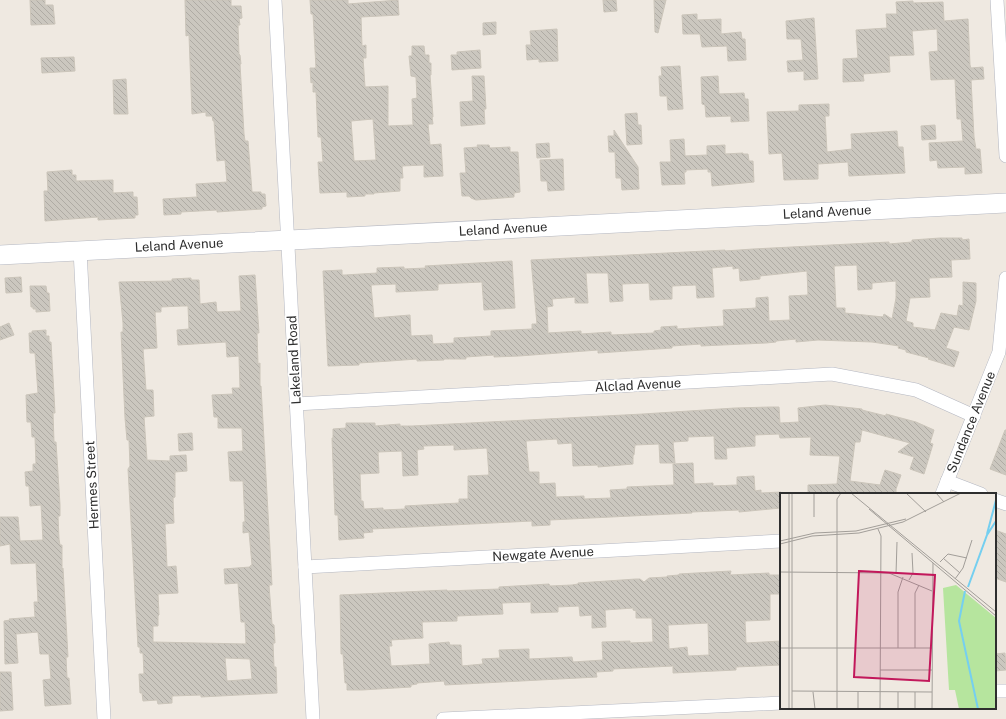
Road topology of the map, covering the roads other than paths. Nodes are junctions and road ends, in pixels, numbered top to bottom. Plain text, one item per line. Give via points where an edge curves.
1 (275, 0) edge
2 (997, 0) edge
3 (1006, 156) edge
4 (1006, 203) edge
5 (288, 240) junction
6 (80, 250) junction
7 (0, 255) edge
8 (1006, 278) edge
9 (1003, 353) edge
10 (296, 404) junction
11 (974, 416) junction
12 (948, 481) junction
13 (942, 493) edge
14 (978, 493) edge
15 (996, 500) edge
16 (1006, 504) edge
17 (780, 541) edge
18 (305, 567) junction
19 (780, 703) edge
20 (104, 719) edge
21 (313, 719) edge
22 (443, 719) edge

1 - 5 street, Lakeland Road
2 - 3 street
4 - 5 street, Leland Avenue
5 - 6 street, Leland Avenue
5 - 10 street, Lakeland Road
6 - 7 street, Leland Avenue
6 - 20 street, Hermes Street
8 - 9 street, Sundance Avenue
9 - 11 street, Sundance Avenue
10 - 11 street, Alclad Avenue via 832,374 916,390
10 - 18 street, Lakeland Road
11 - 12 street, Sundance Avenue
12 - 13 street, Sundance Avenue
12 - 14 street
15 - 16 street
17 - 18 street, Newgate Avenue
18 - 21 street, Lakeland Road
19 - 22 street

